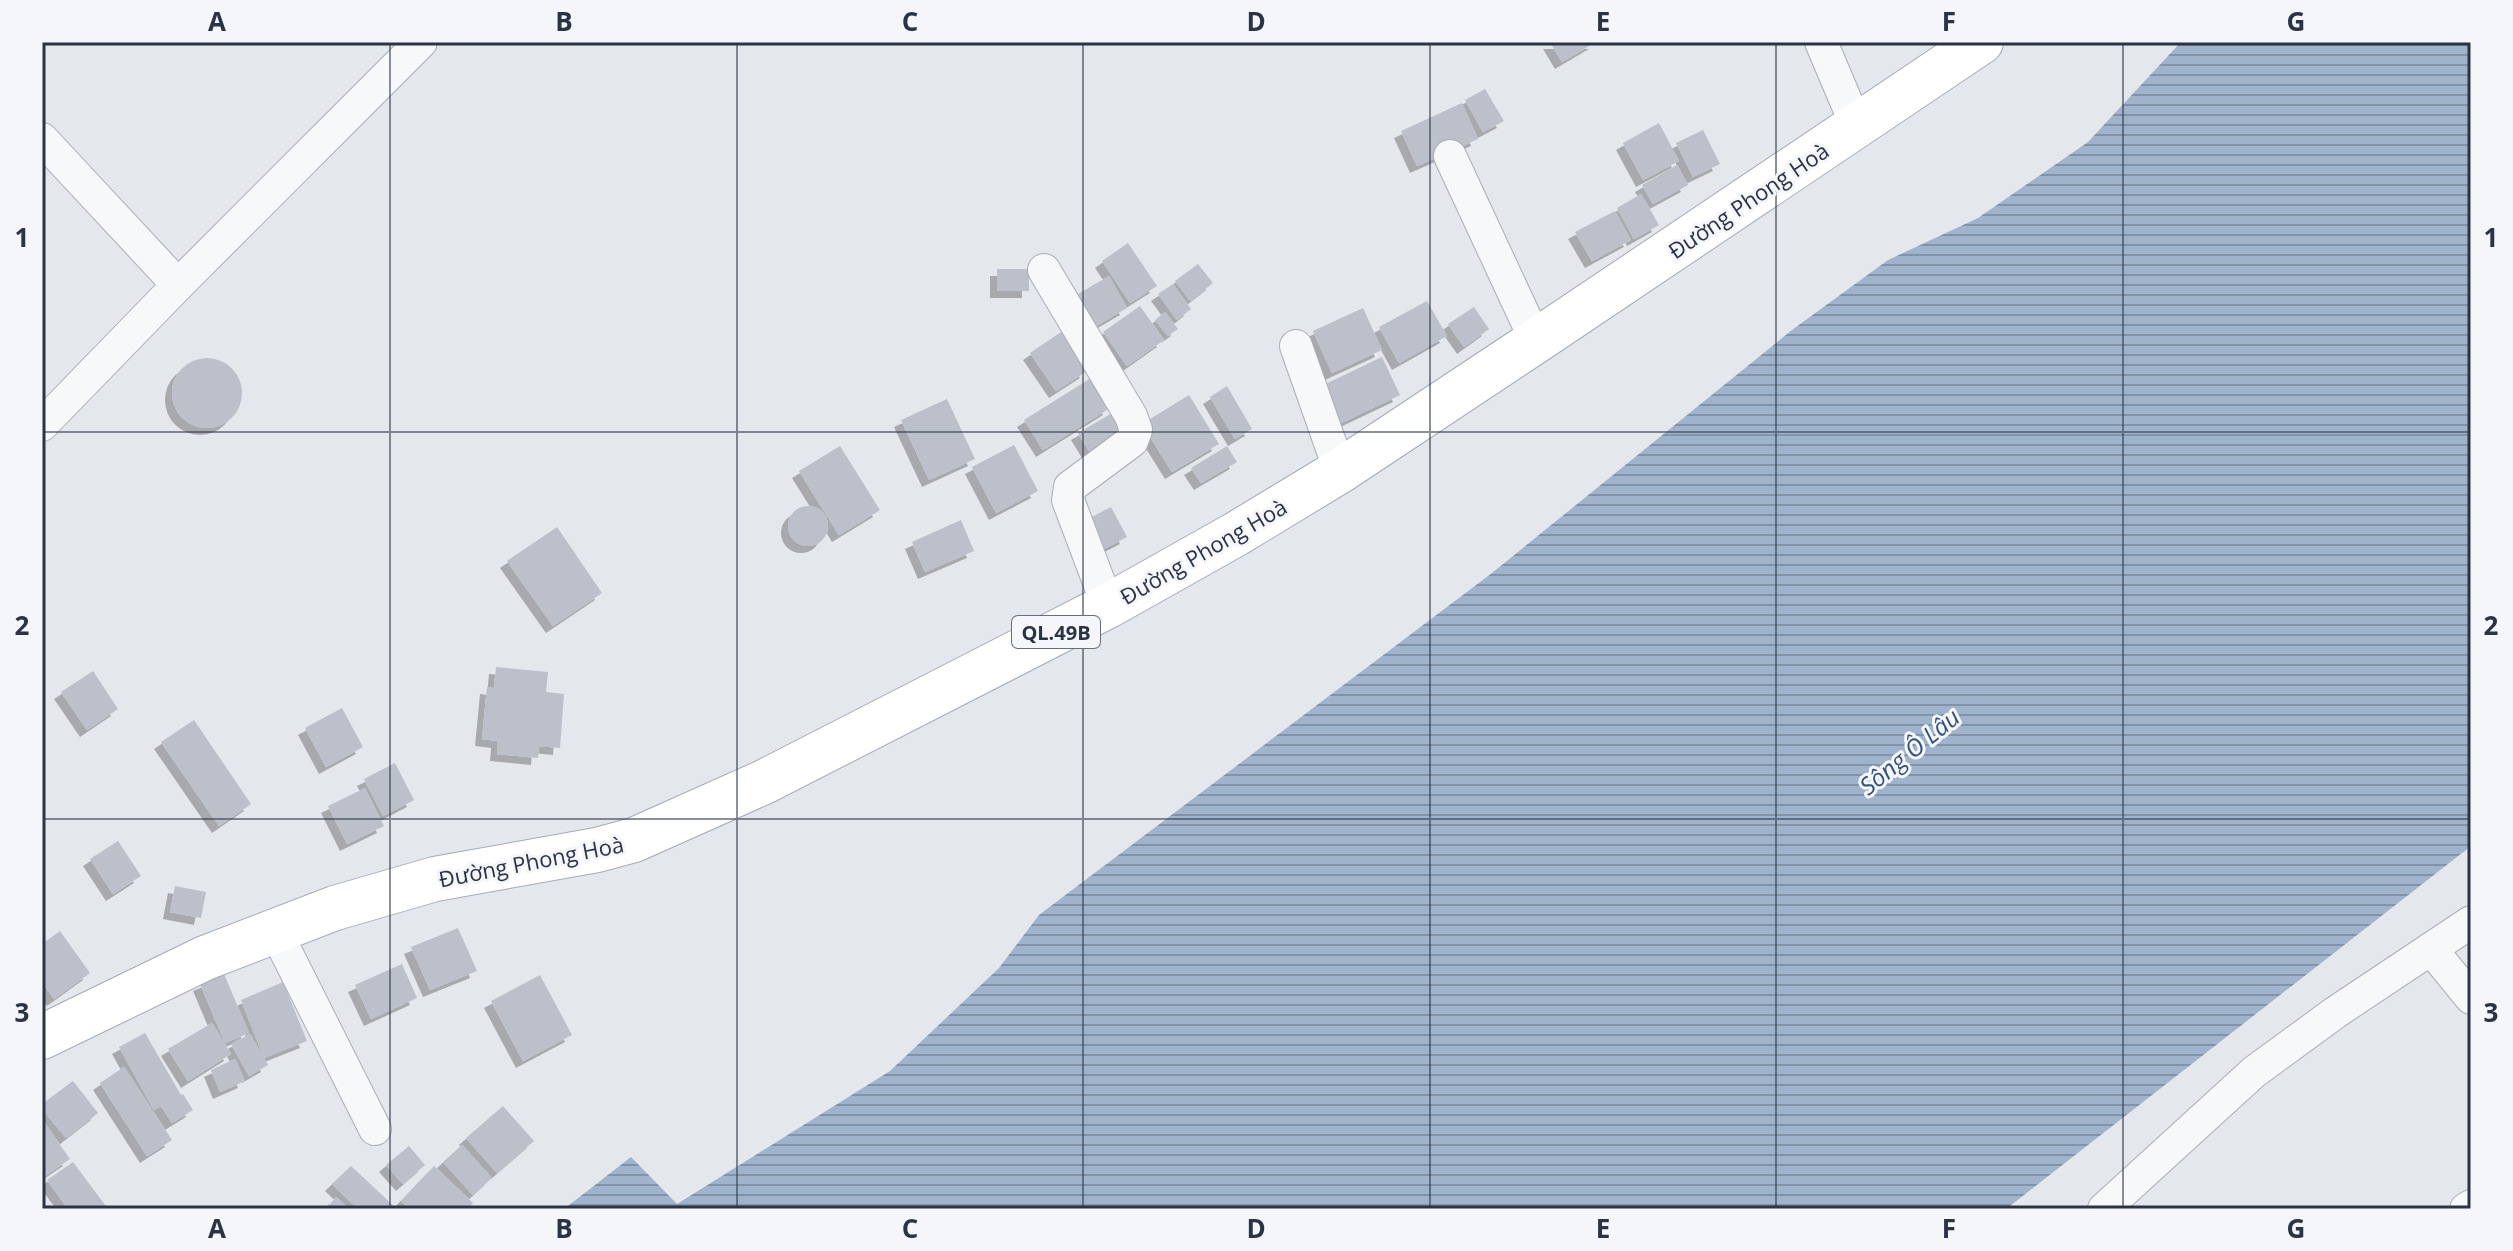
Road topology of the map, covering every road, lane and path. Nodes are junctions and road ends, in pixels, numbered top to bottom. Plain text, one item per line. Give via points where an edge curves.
1 (421, 42) edge
2 (1821, 42) edge
3 (1981, 42) edge
4 (1857, 127) junction
5 (42, 139) edge
6 (1450, 156) dead end
7 (1044, 270) dead end
8 (178, 285) junction
9 (1536, 341) junction
10 (1296, 346) dead end
11 (42, 425) edge
12 (1340, 471) junction
13 (1108, 606) junction
14 (2471, 922) edge
15 (275, 930) junction
16 (2431, 949) junction
17 (2471, 998) edge
18 (42, 1037) edge
19 (375, 1129) dead end
20 (2104, 1209) edge

1 - 8 street
2 - 4 street
3 - 4 main road, Đường Phong Hoà / QL.49B
4 - 9 main road, Đường Phong Hoà / QL.49B
5 - 8 street
6 - 9 street
7 - 13 street via 1136,430 1132,441 1070,487 1068,500
8 - 11 street
9 - 12 main road, Đường Phong Hoà / QL.49B
10 - 12 street
12 - 13 main road, Đường Phong Hoà / QL.49B
13 - 15 main road, Đường Phong Hoà / QL.49B via 764,782 634,840 435,879
14 - 16 street
15 - 18 main road, Đường Phong Hoà / QL.49B
15 - 19 street
16 - 17 street
16 - 20 street via 2254,1072

